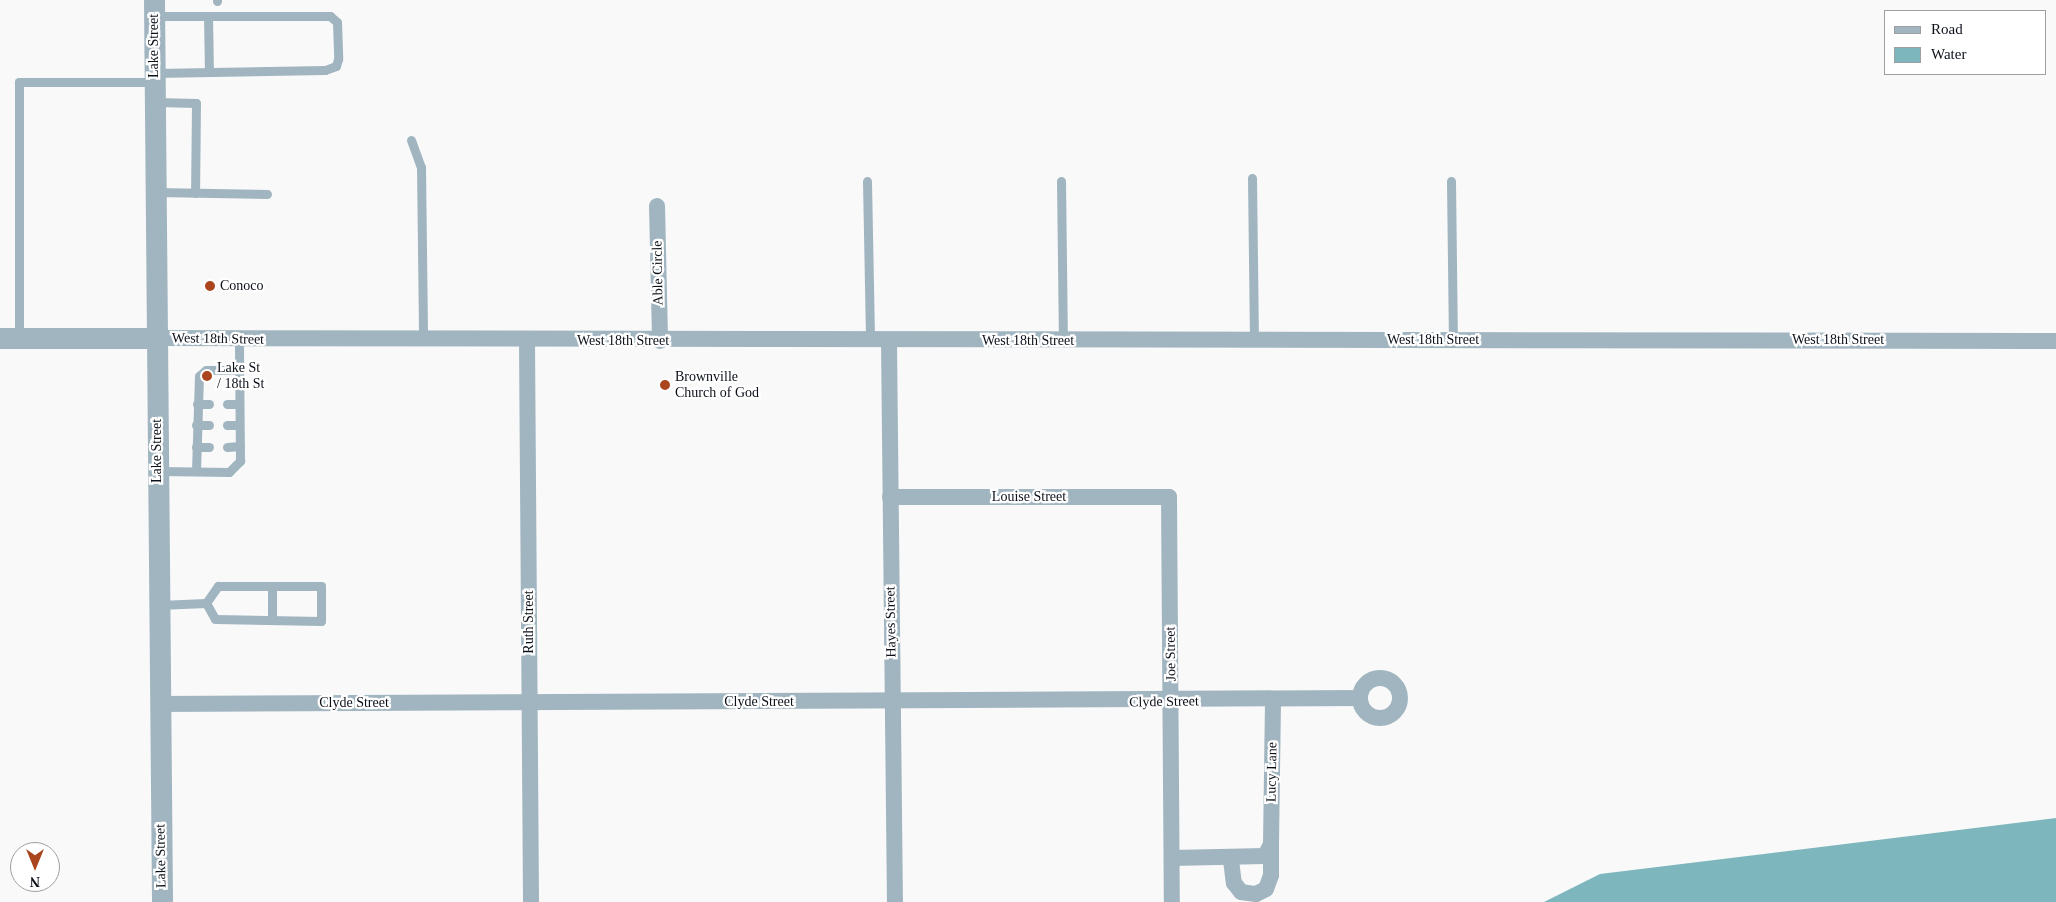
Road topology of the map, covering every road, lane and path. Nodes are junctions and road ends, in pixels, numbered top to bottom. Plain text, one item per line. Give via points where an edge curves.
1 (154, 8) edge
2 (208, 16) junction
3 (209, 72) junction
4 (155, 86) junction
5 (411, 140) dead end
6 (1252, 178) dead end
7 (867, 181) dead end
8 (1061, 181) dead end
9 (1451, 181) dead end
10 (156, 192) junction
11 (195, 193) junction
12 (267, 194) dead end
13 (657, 206) dead end
14 (9, 338) edge
15 (157, 338) junction
16 (239, 339) junction
17 (1452, 340) junction
18 (660, 341) junction
19 (1063, 341) junction
20 (1254, 341) junction
21 (2056, 341) edge
22 (423, 342) junction
23 (528, 342) junction
24 (870, 342) junction
25 (889, 342) junction
26 (239, 370) junction
27 (197, 404) junction
28 (209, 404) dead end
29 (228, 404) dead end
30 (239, 404) junction
31 (196, 425) junction
32 (209, 425) dead end
33 (227, 425) dead end
34 (239, 425) junction
35 (240, 446) junction
36 (196, 447) junction
37 (209, 447) dead end
38 (228, 447) dead end
39 (157, 471) junction
40 (196, 471) junction
41 (890, 497) junction
42 (1169, 497) joint
43 (272, 586) junction
44 (206, 604) junction
45 (158, 605) junction
46 (272, 620) junction
47 (1360, 698) dead end
48 (1273, 700) junction
49 (530, 702) junction
50 (892, 702) junction
51 (1171, 702) junction
52 (159, 704) junction
53 (1271, 844) junction
54 (1172, 858) junction
55 (1231, 860) junction
56 (162, 902) edge
57 (531, 902) edge
58 (895, 902) edge
59 (1172, 902) edge

1 - 2 lane
1 - 4 street, Lake Street
2 - 3 lane
2 - 3 lane via 330,16 337,22 336,66
3 - 4 lane
4 - 10 street, Lake Street
4 - 11 lane via 196,103
4 - 14 lane via 19,82
5 - 22 lane via 421,167
6 - 20 lane
7 - 24 lane
8 - 19 lane
9 - 17 lane
10 - 11 lane
10 - 15 street, Lake Street
11 - 12 lane
13 - 18 street, Able Circle
14 - 15 street, West 18th Street
15 - 16 street, West 18th Street
15 - 39 street, Lake Street
16 - 22 street, West 18th Street
16 - 26 lane
17 - 20 street, West 18th Street
17 - 21 street, West 18th Street
18 - 23 street, West 18th Street
18 - 24 street, West 18th Street
19 - 20 street, West 18th Street
19 - 25 street, West 18th Street
22 - 23 street, West 18th Street
23 - 49 street, Ruth Street
24 - 25 street, West 18th Street
25 - 41 street, Hayes Street
26 - 27 lane via 206,370 199,376
26 - 30 lane
27 - 28 lane
27 - 31 lane
29 - 30 lane
30 - 34 lane
31 - 32 lane
31 - 36 lane
33 - 34 lane
34 - 35 lane
35 - 38 lane
35 - 40 lane via 240,461 228,472
36 - 37 lane
36 - 40 lane
39 - 40 lane
39 - 45 street, Lake Street
41 - 42 street, Louise Street
41 - 50 street, Hayes Street
42 - 51 street, Joe Street
43 - 44 lane via 218,586
43 - 46 lane
43 - 46 lane via 321,586 321,620
44 - 45 lane
44 - 46 lane via 215,619
45 - 52 street, Lake Street
47 - 48 street, Clyde Street
48 - 51 street, Clyde Street
48 - 53 street, Lucy Lane
49 - 50 street, Clyde Street
49 - 52 street, Clyde Street
49 - 57 street, Ruth Street
50 - 51 street, Clyde Street
50 - 58 street, Hayes Street
51 - 54 street, Joe Street
52 - 56 street, Lake Street
53 - 55 street via 1265,856
53 - 55 street, Lucy Lane via 1271,875 1266,889 1256,894 1241,892 1234,883
54 - 55 street
54 - 59 street, Joe Street

